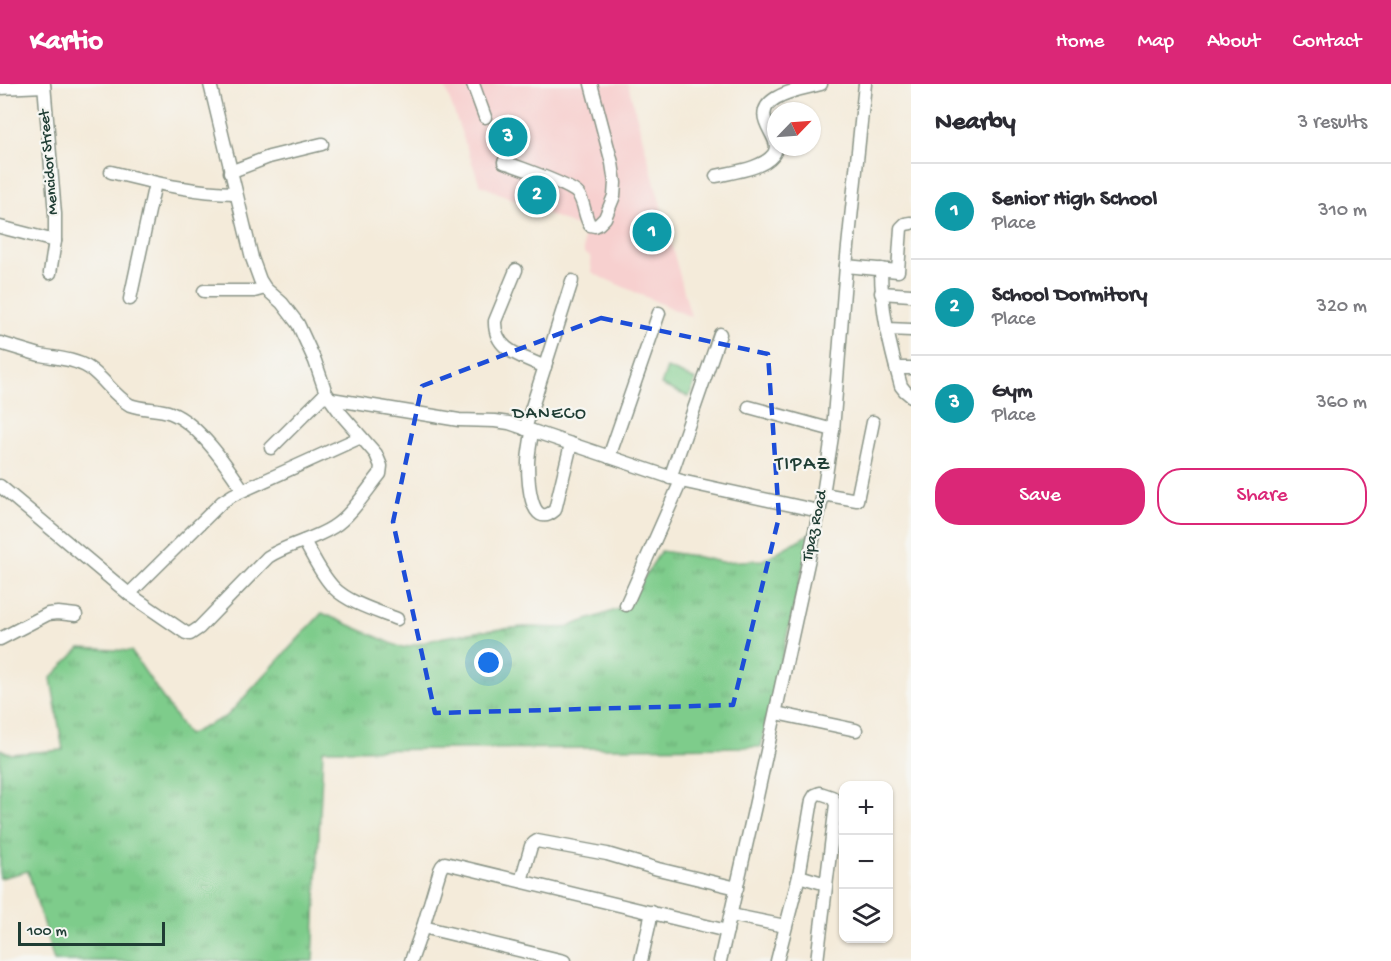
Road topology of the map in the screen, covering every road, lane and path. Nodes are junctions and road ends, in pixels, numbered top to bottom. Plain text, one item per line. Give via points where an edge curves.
1 (210, 84) edge
2 (473, 84) edge
3 (591, 84) edge
4 (821, 84) edge
5 (865, 84) edge
6 (44, 85) edge
7 (0, 88) edge
8 (485, 117) dead end
9 (322, 144) dead end
10 (504, 162) dead end
11 (111, 172) dead end
12 (231, 172) junction
13 (716, 176) dead end
14 (155, 183) junction
15 (235, 193) junction
16 (911, 223) edge
17 (0, 227) edge
18 (55, 241) junction
19 (905, 257) edge
20 (846, 266) junction
21 (881, 269) junction
22 (516, 270) dead end
23 (50, 273) dead end
24 (572, 281) dead end
25 (265, 288) junction
26 (204, 291) dead end
27 (881, 293) junction
28 (911, 295) edge
29 (130, 299) dead end
30 (659, 313) dead end
31 (886, 329) junction
32 (911, 330) edge
33 (720, 334) dead end
34 (0, 343) edge
35 (545, 367) junction
36 (896, 368) junction
37 (911, 368) edge
38 (328, 396) junction
39 (911, 396) edge
40 (749, 408) dead end
41 (873, 422) dead end
42 (528, 430) junction
43 (833, 430) junction
44 (362, 437) junction
45 (571, 444) junction
46 (271, 448) dead end
47 (609, 457) junction
48 (676, 479) junction
49 (0, 486) edge
50 (243, 490) junction
51 (823, 494) junction
52 (819, 511) junction
53 (304, 541) junction
54 (129, 594) junction
55 (626, 605) dead end
56 (76, 615) dead end
57 (397, 619) dead end
58 (0, 639) edge
59 (776, 713) junction
60 (856, 730) dead end
61 (799, 876) junction
62 (521, 881) junction
63 (826, 885) junction
64 (737, 888) junction
65 (652, 912) junction
66 (731, 915) junction
67 (785, 926) junction
68 (423, 927) junction
69 (727, 930) junction
70 (547, 959) edge
71 (411, 961) edge
72 (564, 961) edge
73 (641, 961) edge
74 (720, 961) edge
75 (777, 961) edge
76 (817, 961) edge

1 - 12 street
2 - 8 street
3 - 10 street via 615,183 614,196 599,224 590,225 582,201 573,190
4 - 13 street via 786,93 767,105 764,116 775,142 774,154 750,168
5 - 20 street, Tipaz Road
6 - 7 street
6 - 18 street, Mencidor Street
9 - 12 street via 269,157
11 - 14 street
12 - 15 street
14 - 15 street
14 - 29 street
15 - 25 street via 252,258
16 - 19 street via 902,228
17 - 18 street
18 - 23 street, Mencidor Street
19 - 21 street via 898,271
20 - 21 street
20 - 43 street, Tipaz Road
21 - 27 street
22 - 35 street via 495,329 504,346
24 - 35 street
25 - 26 street
25 - 38 street via 298,324
27 - 28 street
27 - 31 street
30 - 47 street
31 - 32 street
31 - 36 street
33 - 48 street
34 - 50 street via 80,363 128,403 182,418 224,462
35 - 42 street
36 - 37 street
36 - 39 street via 904,392
38 - 42 street via 459,420 495,421
38 - 44 street
38 - 46 street
40 - 43 street
41 - 51 street via 857,500
42 - 45 street
42 - 45 street via 532,503 540,515 555,510
43 - 51 street, Tipaz Road
44 - 50 street
44 - 53 street via 380,461 380,474 342,521
45 - 47 street
47 - 48 street
48 - 52 street
48 - 55 street
49 - 54 street
50 - 54 street via 222,502
51 - 52 street, Tipaz Road
52 - 59 street, Tipaz Road
53 - 54 street via 268,557 190,634
53 - 57 street via 334,589
56 - 58 street via 48,614
59 - 60 street
59 - 64 street, Tipaz Road
61 - 63 street
61 - 63 street via 812,801 820,793 832,797 836,804
61 - 67 street
62 - 64 street via 531,846 537,842 607,854
62 - 65 street
62 - 68 street via 445,863
63 - 76 street
64 - 66 street, Tipaz Road
65 - 69 street
65 - 73 street
66 - 67 street
66 - 69 street, Tipaz Road
67 - 75 street
68 - 70 street
68 - 71 street
69 - 74 street, Tipaz Road
70 - 72 street

